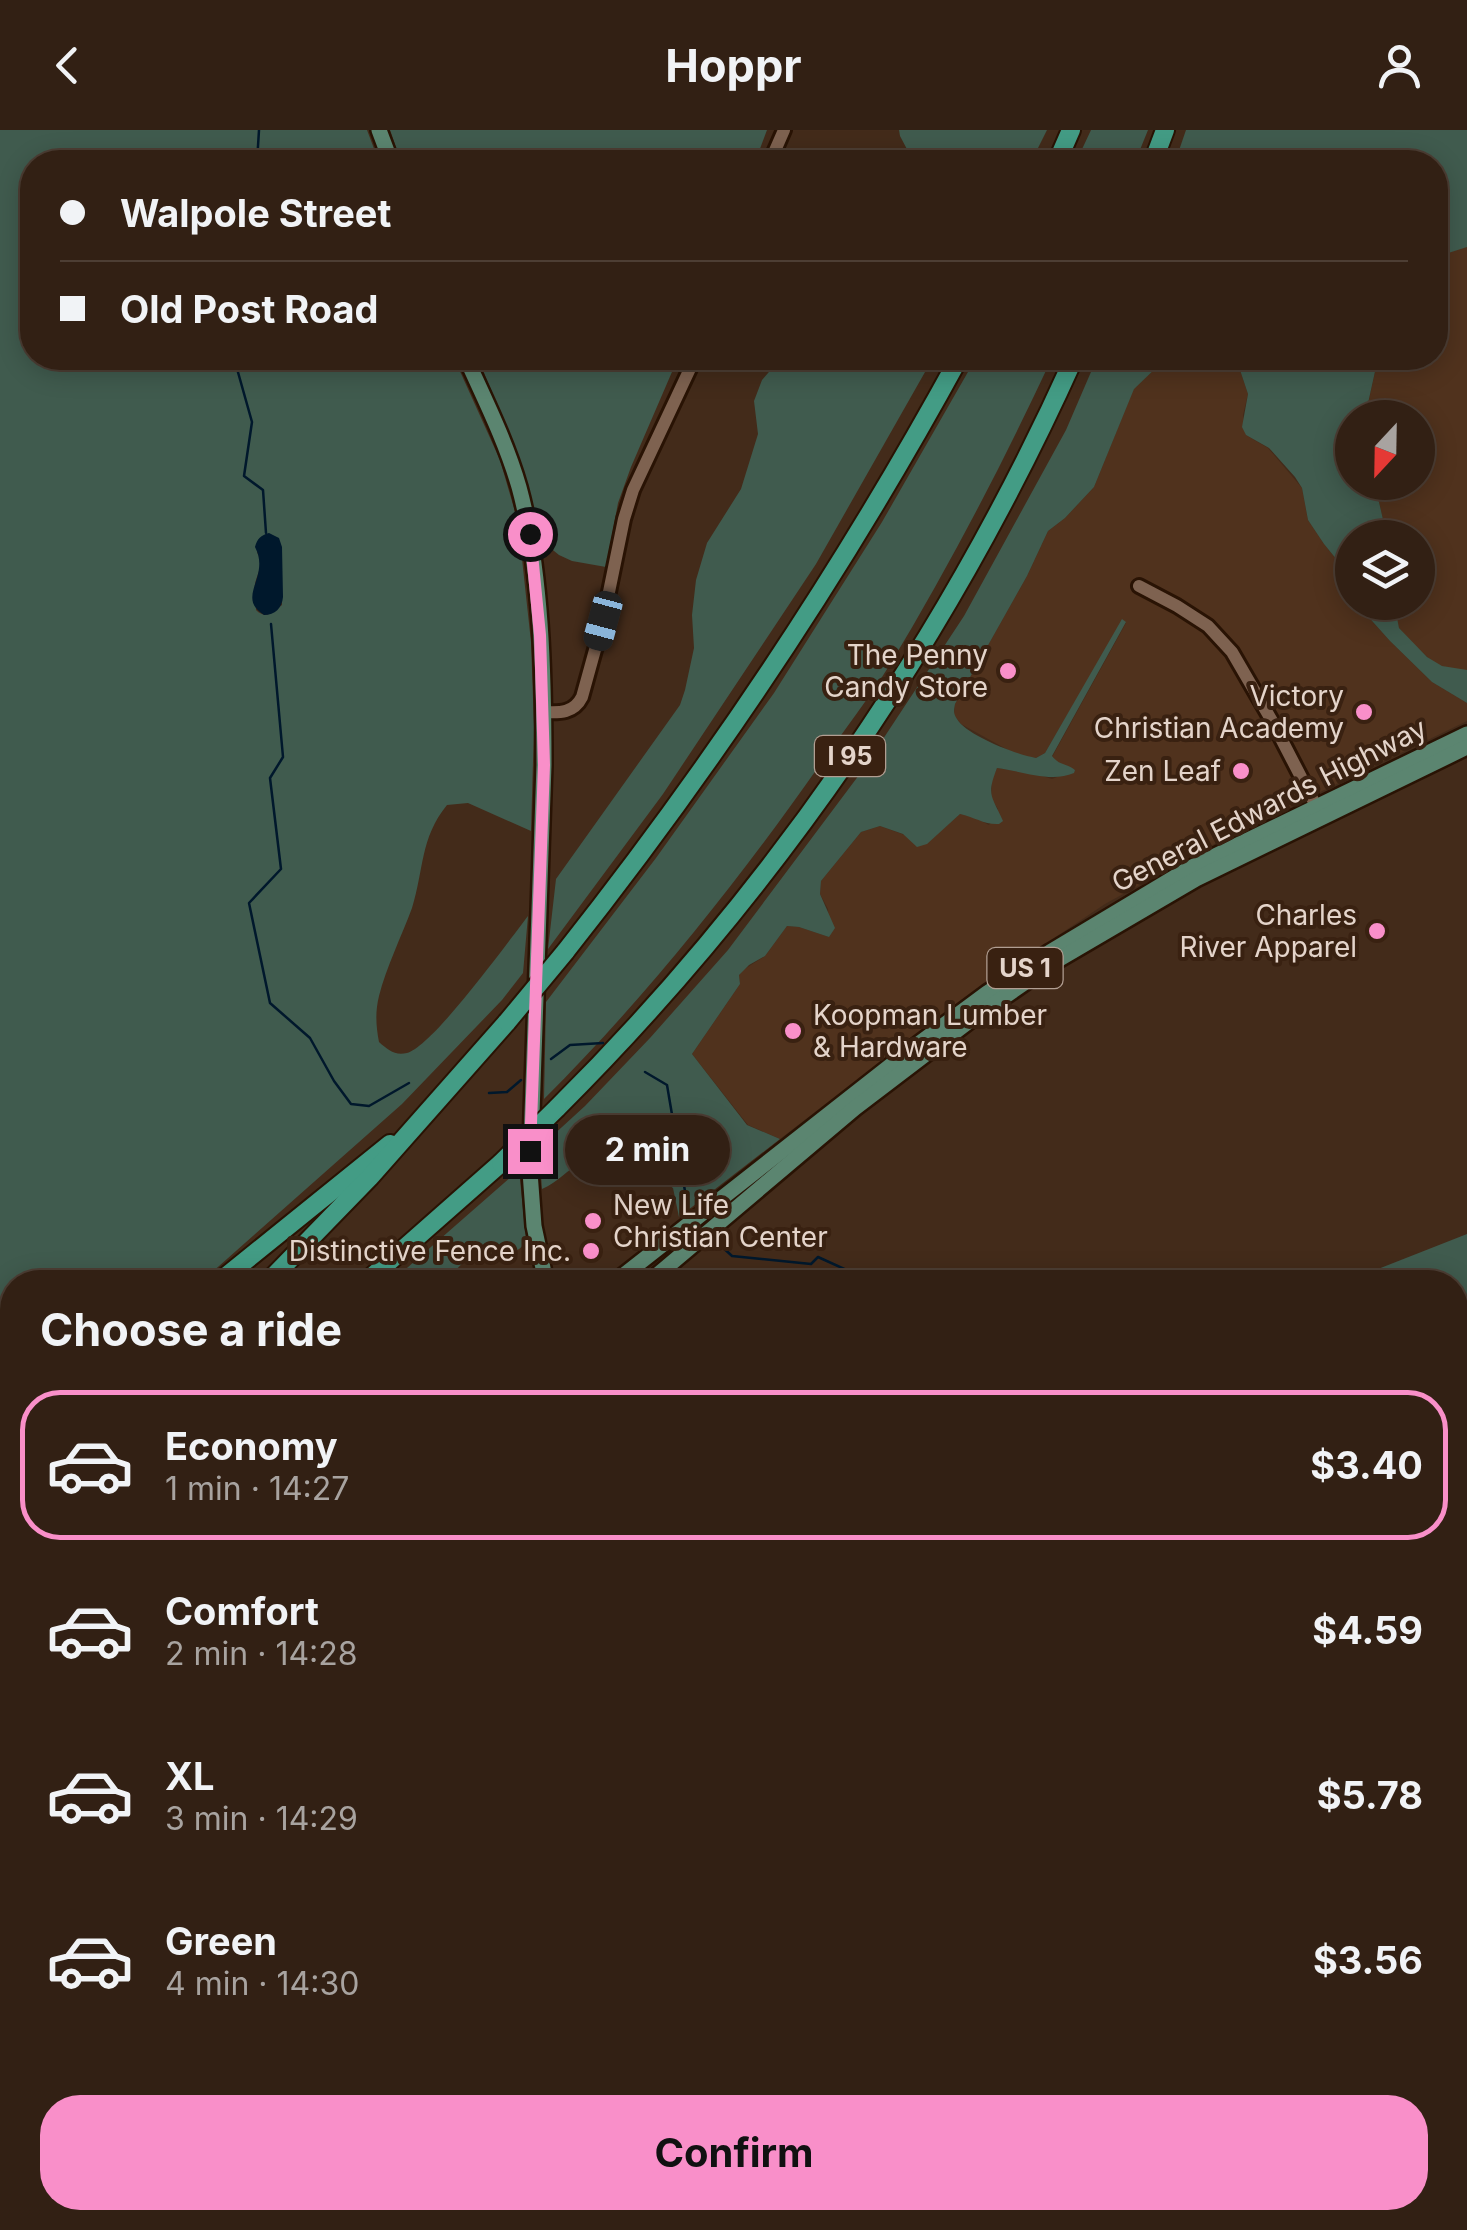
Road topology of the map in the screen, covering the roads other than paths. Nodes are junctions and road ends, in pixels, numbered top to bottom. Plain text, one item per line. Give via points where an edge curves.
1 (471, 370) edge
2 (689, 370) edge
3 (951, 370) edge
4 (1068, 370) edge
5 (1139, 586) dead end
6 (544, 712) junction
7 (1467, 734) edge
8 (1467, 747) edge
9 (1316, 806) junction
10 (426, 1116) junction
11 (234, 1270) edge
12 (280, 1270) edge
13 (380, 1270) edge
14 (544, 1270) edge
15 (630, 1270) edge
16 (663, 1270) edge

1 - 6 main road via 524,506
2 - 6 street via 633,490 582,697 568,711
3 - 10 highway, bridge via 860,531 757,691 565,952
4 - 13 highway, I 95, bridge via 972,560 864,738 803,823 638,1024 502,1163
5 - 9 street via 1208,626 1232,652
6 - 14 main road via 530,1151
7 - 9 main road, General Edwards Highway / US 1
8 - 16 main road, General Edwards Highway / US 1 via 1196,878 1056,961 855,1108
9 - 15 main road, General Edwards Highway / US 1 via 1162,884 1002,983
10 - 11 highway
10 - 12 highway

